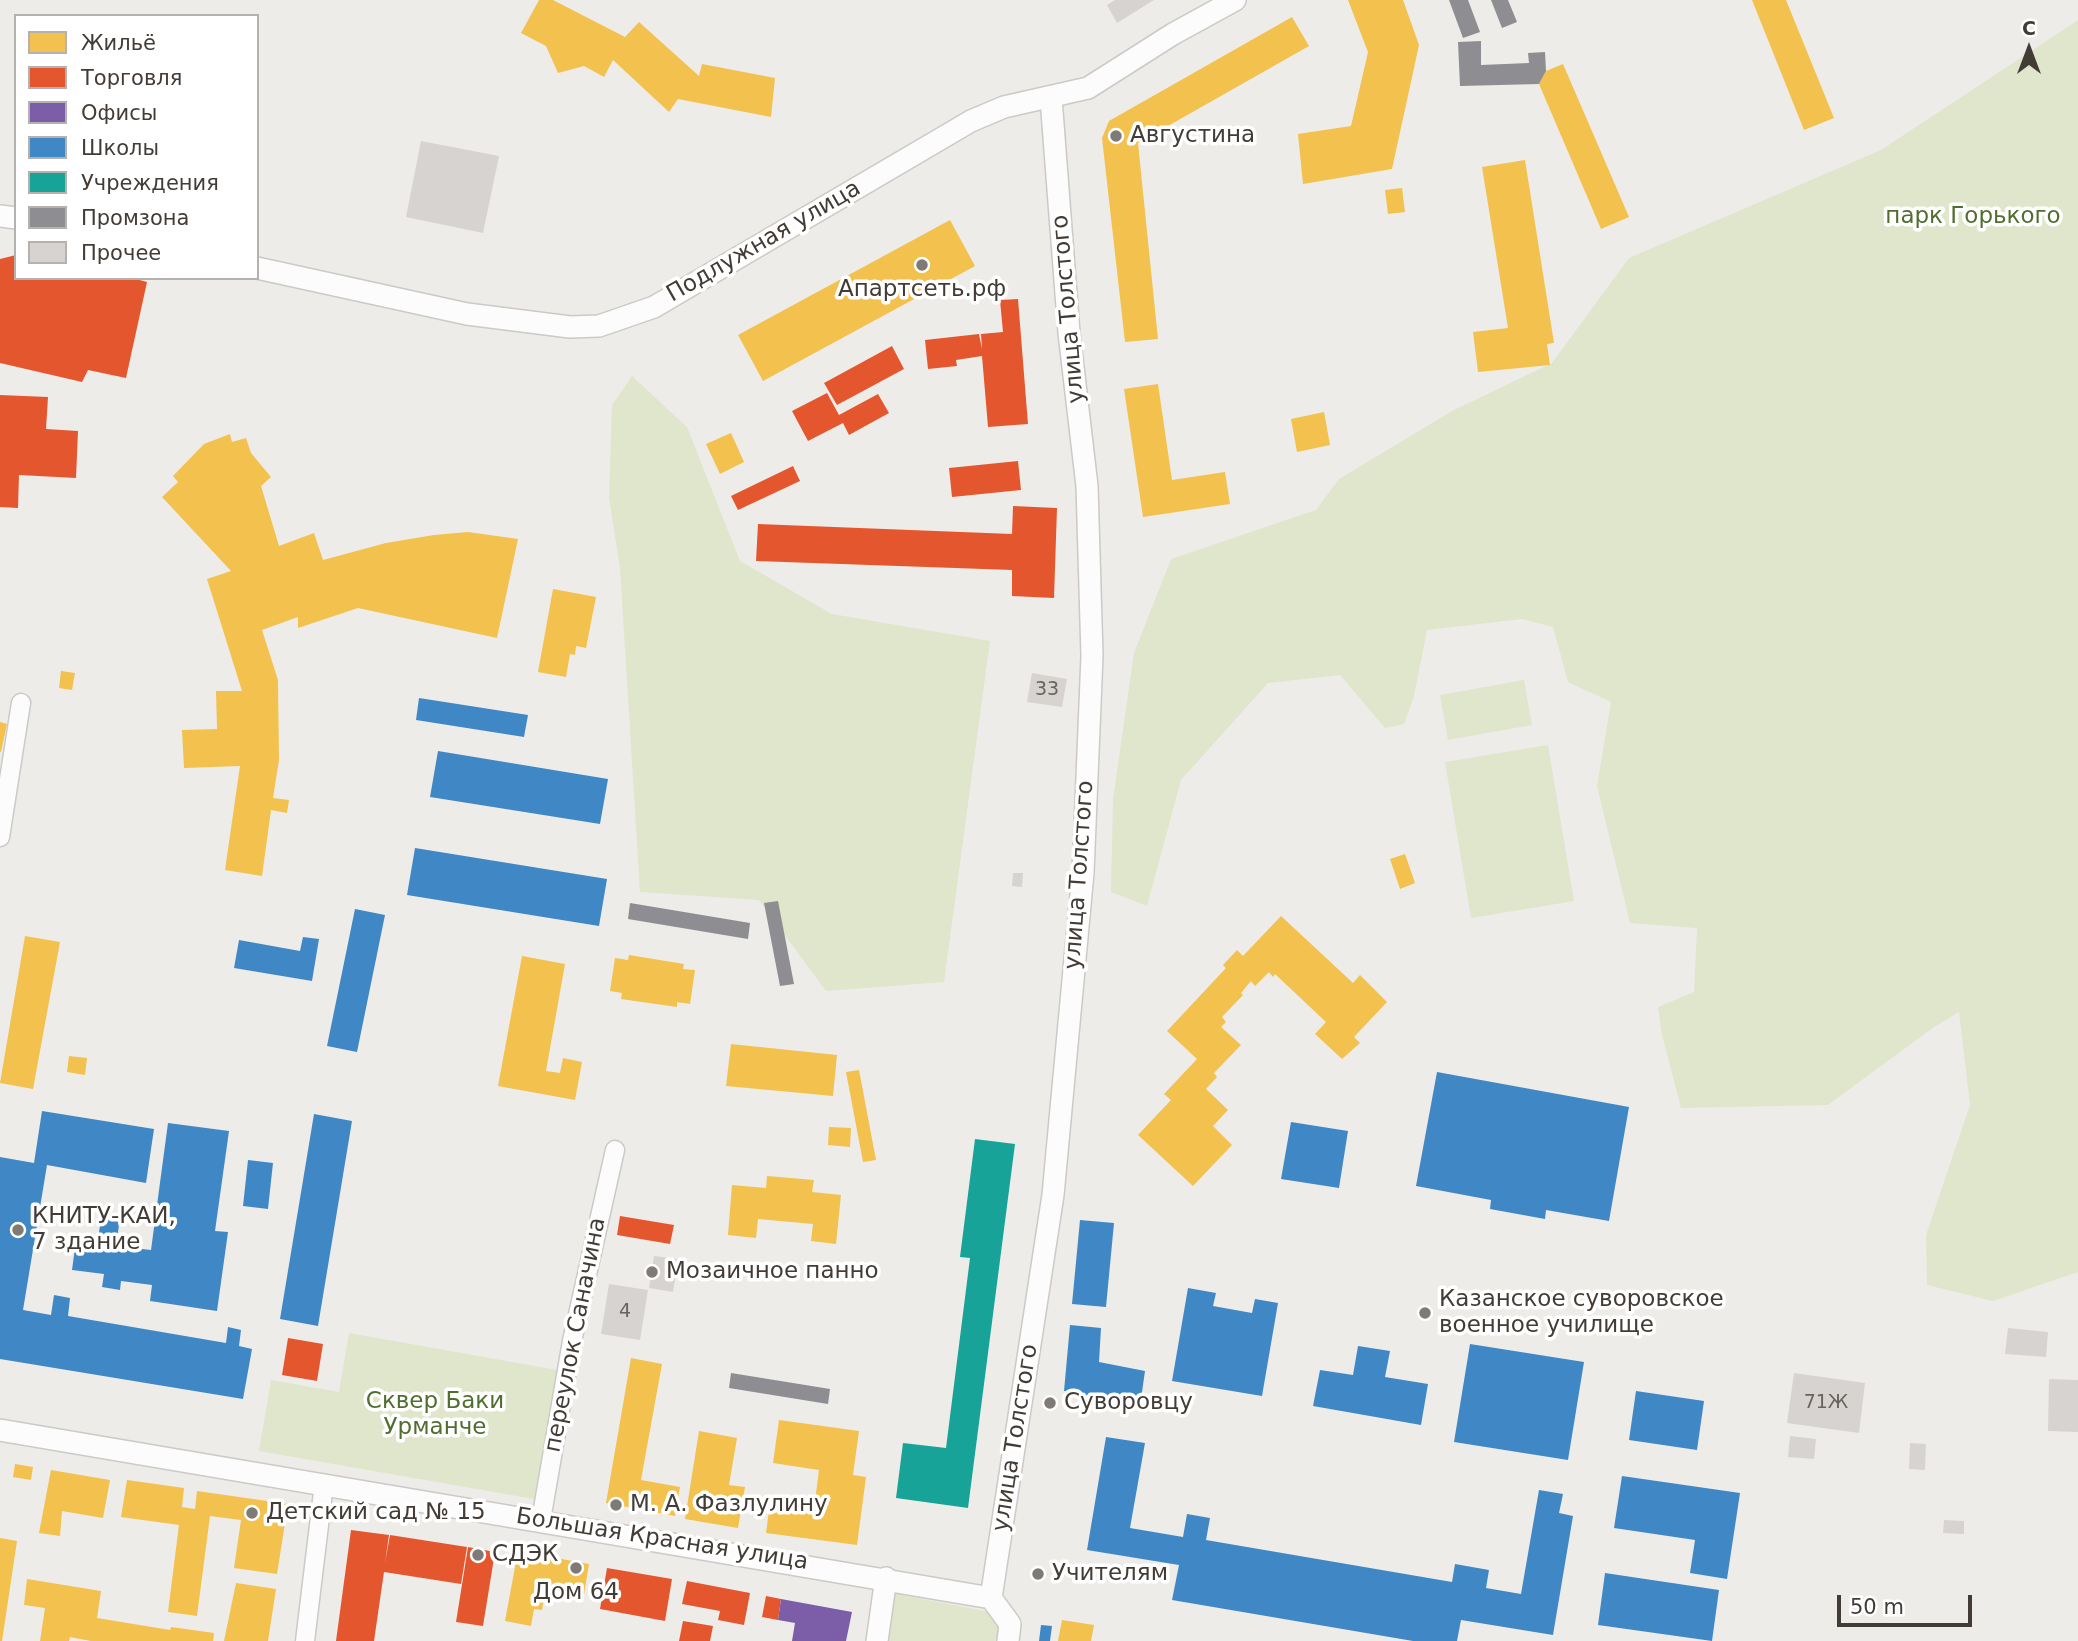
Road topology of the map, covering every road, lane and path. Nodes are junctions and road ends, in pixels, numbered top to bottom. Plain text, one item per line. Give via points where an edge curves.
1 (1235, 0) edge
2 (1051, 98) junction
3 (259, 268) edge
4 (22, 703) dead end
5 (0, 837) edge
6 (614, 1150) dead end
7 (0, 1430) edge
8 (324, 1484) junction
9 (541, 1520) junction
10 (886, 1578) junction
11 (991, 1598) junction
12 (305, 1641) edge
13 (877, 1641) edge
14 (1009, 1641) edge

1 - 2 street, Подлужная улица via 1088,88
2 - 3 street, Подлужная улица via 1004,107 971,121 654,307 598,326 570,327 467,314
2 - 11 street, улица Толстого via 1069,333 1087,486 1093,656 1083,873 1053,1195
4 - 5 street
6 - 9 street, переулок Саначина via 572,1341
7 - 8 street, Большая Красная улица
8 - 9 street, Большая Красная улица
8 - 12 street
9 - 10 street, Большая Красная улица
10 - 11 street, Большая Красная улица
10 - 13 street
11 - 14 street via 1010,1625

